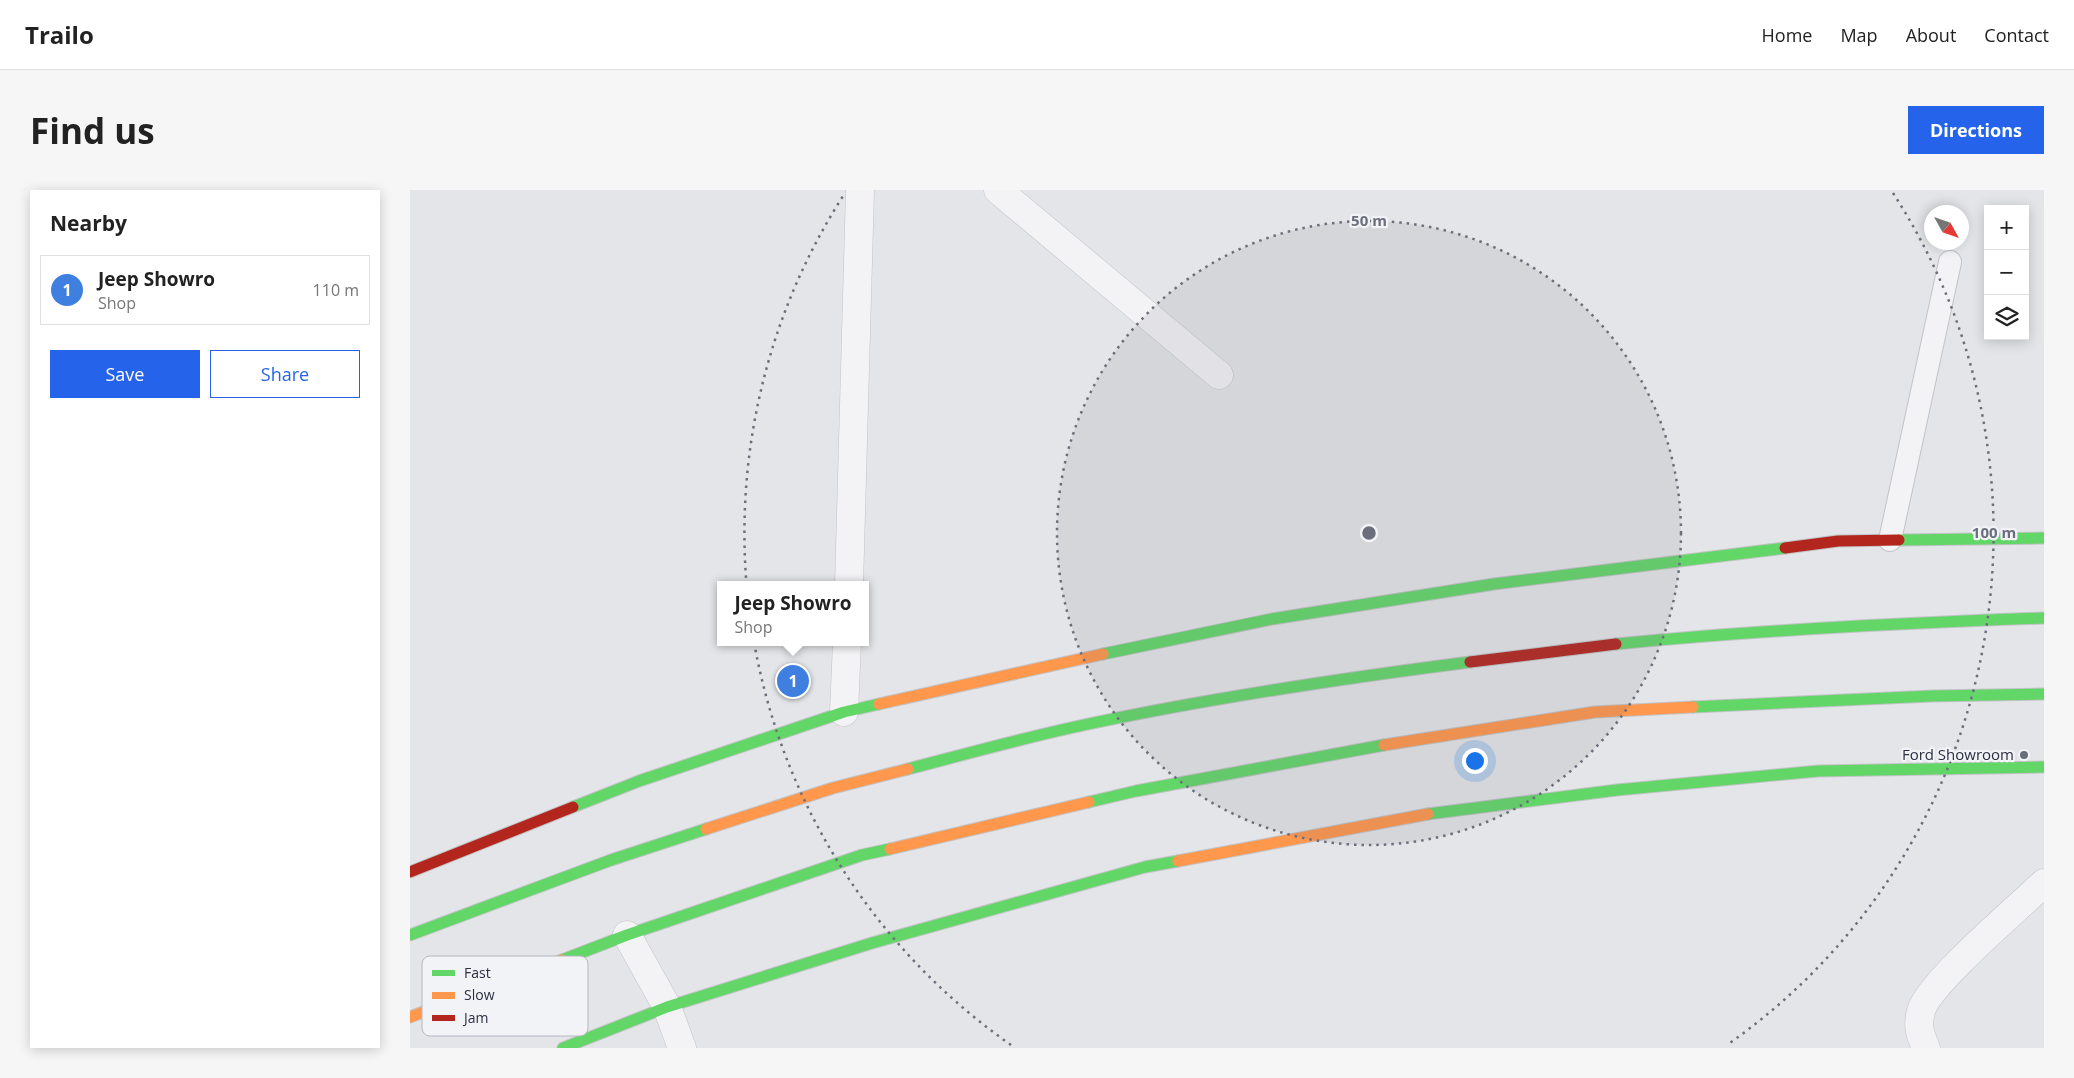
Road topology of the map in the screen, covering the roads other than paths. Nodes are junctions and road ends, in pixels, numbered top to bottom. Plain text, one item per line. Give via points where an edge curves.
1 (860, 190) edge
2 (998, 190) edge
3 (1950, 262) dead end
4 (1219, 375) dead end
5 (2044, 538) edge
6 (1890, 540) junction
7 (849, 581) edge
8 (2044, 618) edge
9 (847, 646) edge
10 (2044, 694) edge
11 (844, 712) junction
12 (2044, 766) edge
13 (410, 872) edge
14 (2044, 883) edge
15 (627, 934) junction
16 (410, 935) edge
17 (569, 956) edge
18 (666, 1007) junction
19 (422, 1012) edge
20 (410, 1017) edge
21 (563, 1048) edge
22 (682, 1048) edge
23 (1926, 1048) edge

1 - 7 street
2 - 4 street
3 - 6 lane
5 - 6 main road
6 - 11 main road via 1838,541 1652,564 1272,618
8 - 16 main road via 1865,624 1707,635 1382,673 1208,701 1070,728 833,788 611,860
9 - 11 street
10 - 15 main road via 1595,712 1364,748 1136,791 862,855
11 - 13 main road via 639,781
12 - 18 main road via 1818,770 1617,790 1398,818 1145,867 872,943
14 - 23 street via 1936,985 1921,1010 1918,1032
15 - 17 main road
15 - 18 street
18 - 21 main road
18 - 22 street
19 - 20 main road

